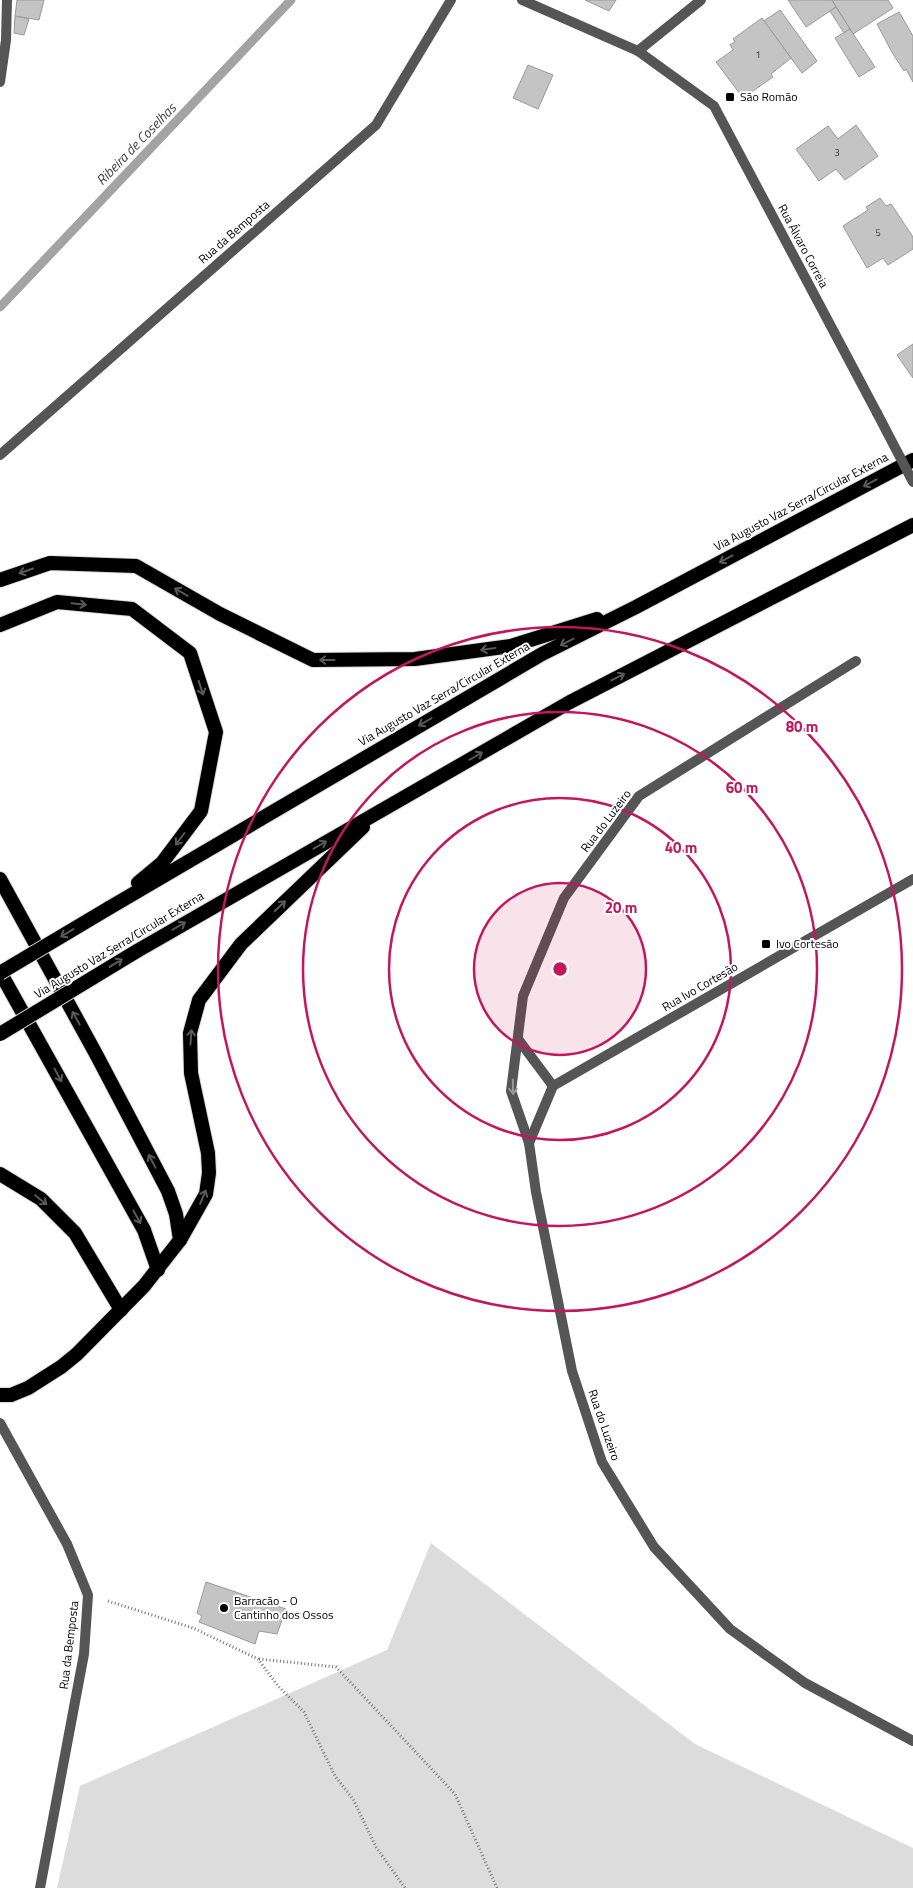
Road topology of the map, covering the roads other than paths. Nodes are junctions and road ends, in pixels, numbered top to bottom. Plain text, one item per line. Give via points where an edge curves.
1 (7, 0) edge
2 (451, 0) edge
3 (522, 0) edge
4 (701, 0) edge
5 (638, 51) junction
6 (0, 82) edge
7 (0, 455) edge
8 (913, 460) edge
9 (913, 482) edge
10 (913, 525) edge
11 (0, 580) edge
12 (636, 607) junction
13 (0, 625) edge
14 (856, 661) dead end
15 (380, 811) junction
16 (0, 879) edge
17 (913, 879) edge
18 (109, 908) junction
19 (0, 972) edge
20 (0, 1034) edge
21 (518, 1039) junction
22 (553, 1086) junction
23 (529, 1143) junction
24 (0, 1174) edge
25 (180, 1240) junction
26 (158, 1270) junction
27 (121, 1310) junction
28 (0, 1395) edge
29 (0, 1423) edge
30 (913, 1741) edge
31 (40, 1888) edge

1 - 6 street
2 - 7 street, Rua da Bemposta via 376,125
3 - 5 street, Rua Álvaro Correia
4 - 5 street
5 - 9 street, Rua Álvaro Correia, bridge via 714,106
8 -> 12 highway, Via Augusto Vaz Serra/Circular Externa
15 -> 10 highway, Via Augusto Vaz Serra/Circular Externa via 570,702
12 -> 11 highway via 510,646 415,659 314,660 220,614 136,566 50,563
12 -> 18 highway, Via Augusto Vaz Serra/Circular Externa via 542,654
13 -> 18 highway via 57,602 132,609 190,652 216,732 201,811 162,863
14 - 21 street, Rua do Luzeiro via 639,796 564,898 523,996
20 -> 15 highway, Via Augusto Vaz Serra/Circular Externa, bridge
25 -> 15 highway via 206,1194 209,1173 208,1153 191,1073 190,1033 199,1000 241,944
25 -> 16 highway via 168,1191
17 - 22 street, Rua Ivo Cortesão
18 -> 19 highway, Via Augusto Vaz Serra/Circular Externa, bridge
19 -> 26 highway via 144,1230
21 - 22 street
21 -> 23 street, Rua do Luzeiro via 511,1090
22 - 23 street
23 - 30 street, Rua do Luzeiro via 572,1371 602,1462 654,1547 730,1629 805,1683
24 -> 27 highway via 41,1199 75,1233
25 - 26 highway
26 - 27 highway
27 - 28 highway via 77,1354 45,1379 28,1388
29 - 31 street, Rua da Bemposta via 67,1544 88,1595 84,1654

